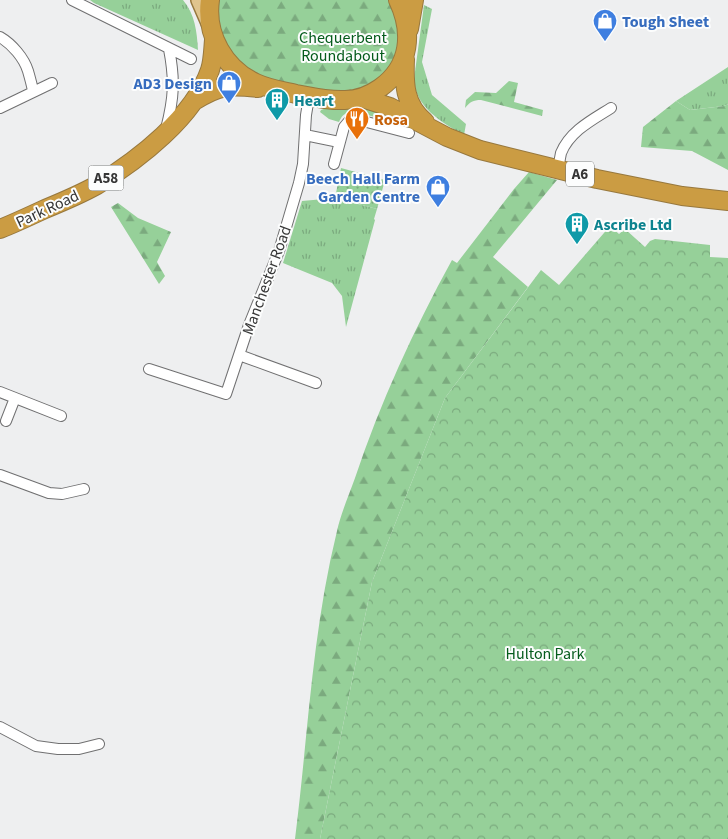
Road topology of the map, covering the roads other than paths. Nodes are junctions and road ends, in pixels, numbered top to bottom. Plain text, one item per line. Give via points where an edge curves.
1 (199, 0) edge
2 (210, 0) edge
3 (398, 0) edge
4 (414, 0) edge
5 (76, 1) edge
6 (212, 32) junction
7 (0, 37) edge
8 (406, 47) junction
9 (169, 48) junction
10 (191, 59) dead end
11 (52, 83) dead end
12 (276, 90) junction
13 (33, 92) junction
14 (309, 97) junction
15 (362, 98) junction
16 (194, 101) junction
17 (0, 108) edge
18 (611, 108) dead end
19 (435, 131) junction
20 (166, 133) junction
21 (409, 133) dead end
22 (305, 134) junction
23 (339, 142) junction
24 (334, 164) dead end
25 (558, 169) junction
26 (728, 201) edge
27 (0, 229) edge
28 (239, 355) junction
29 (149, 369) dead end
30 (316, 383) dead end
31 (0, 392) edge
32 (15, 398) junction
33 (62, 416) dead end
34 (6, 421) dead end
35 (0, 475) edge
36 (84, 489) dead end
37 (0, 727) edge
38 (100, 744) dead end

1 - 6 main road
2 - 6 highway, A58
3 - 8 highway via 405,22
4 - 8 highway, A58
5 - 9 street
6 - 12 highway, A58 via 225,59 234,69 257,84
6 - 16 highway, Park Road / A58 via 210,72
7 - 13 street via 23,61
8 - 15 highway, A58 via 397,72 388,82
8 - 19 highway, A6 via 404,82 409,102
9 - 10 street
9 - 20 street via 174,81
11 - 13 street
12 - 14 highway, A58
12 - 16 highway, Park Road / A58 via 232,86 214,90
13 - 17 street
14 - 15 highway, A58 via 330,100
14 - 22 street, Manchester Road
15 - 19 highway, A6 via 390,107
16 - 20 highway, Park Road / A58
18 - 25 street via 579,129 561,154
19 - 25 highway, A6 via 480,150
20 - 27 highway, Park Road / A58 via 96,185
21 - 23 street via 354,120 346,123
22 - 23 street
22 - 28 street, Manchester Road via 299,183 279,251 248,324
23 - 24 street
25 - 26 highway, A6 via 682,196
28 - 29 street, Manchester Road via 226,394
28 - 30 street
31 - 32 street
32 - 33 street
32 - 34 street
35 - 36 street via 48,493 62,494
37 - 38 street via 36,746 79,749

